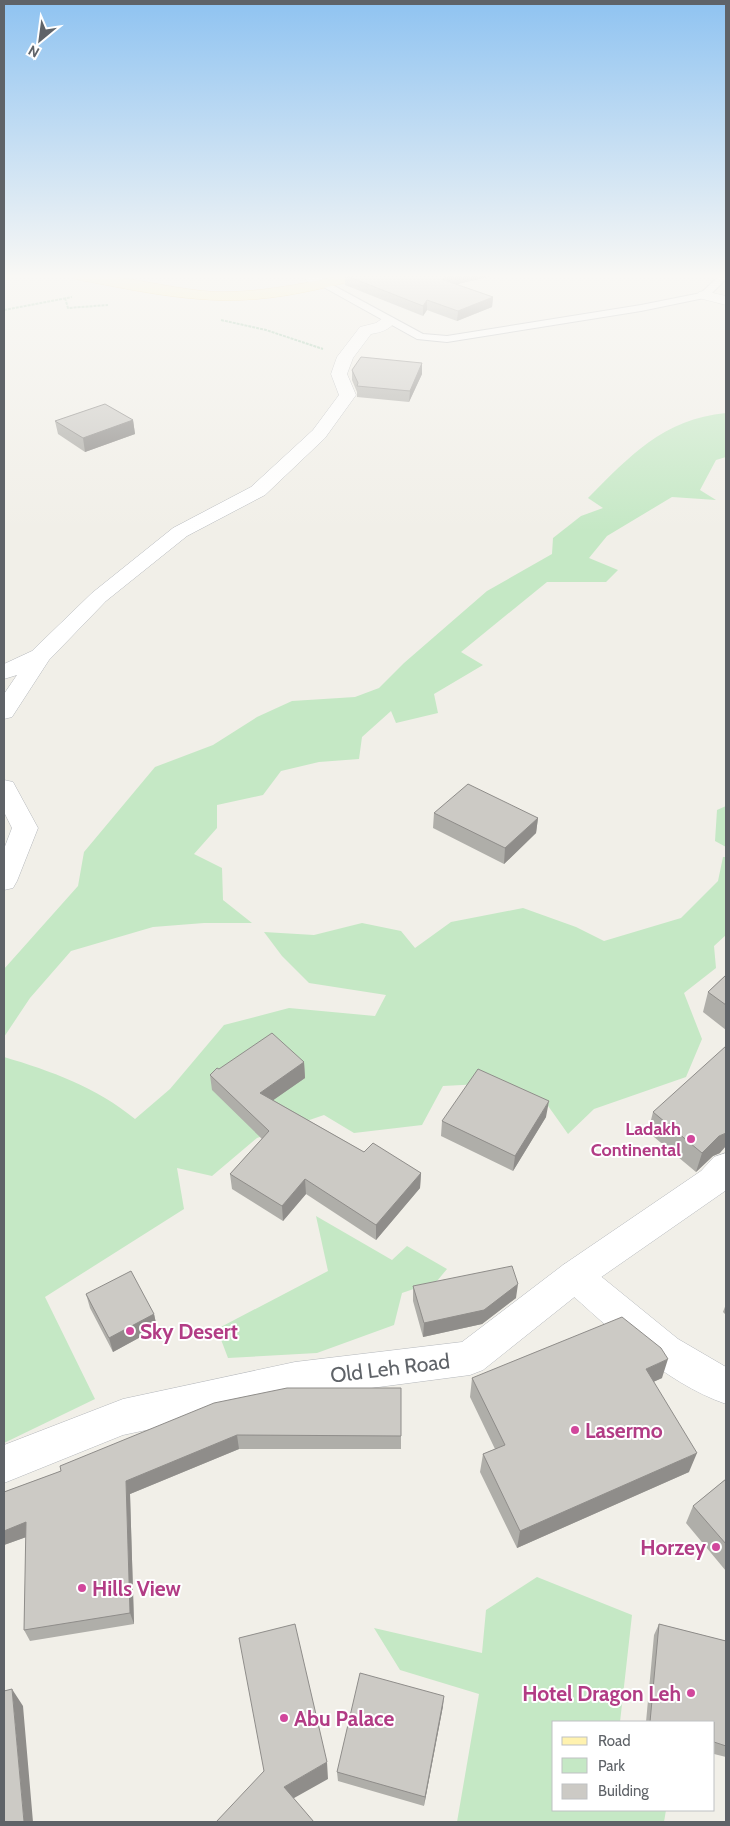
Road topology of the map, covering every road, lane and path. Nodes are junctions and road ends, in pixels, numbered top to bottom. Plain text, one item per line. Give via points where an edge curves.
1 (344, 361) edge
2 (40, 656) junction
3 (4, 672) edge
4 (4, 712) edge
5 (4, 788) edge
6 (4, 881) edge
7 (726, 1167) edge
8 (575, 1276) junction
9 (726, 1386) edge
10 (4, 1464) edge

1 - 2 street via 339,374 348,395 319,434 295,458 258,491 180,532 99,597
2 - 3 street
2 - 4 street
5 - 6 street via 25,828
7 - 8 street, Old Leh Road via 713,1181
8 - 9 street via 664,1350
8 - 10 street, Old Leh Road via 470,1358 295,1380 123,1417

